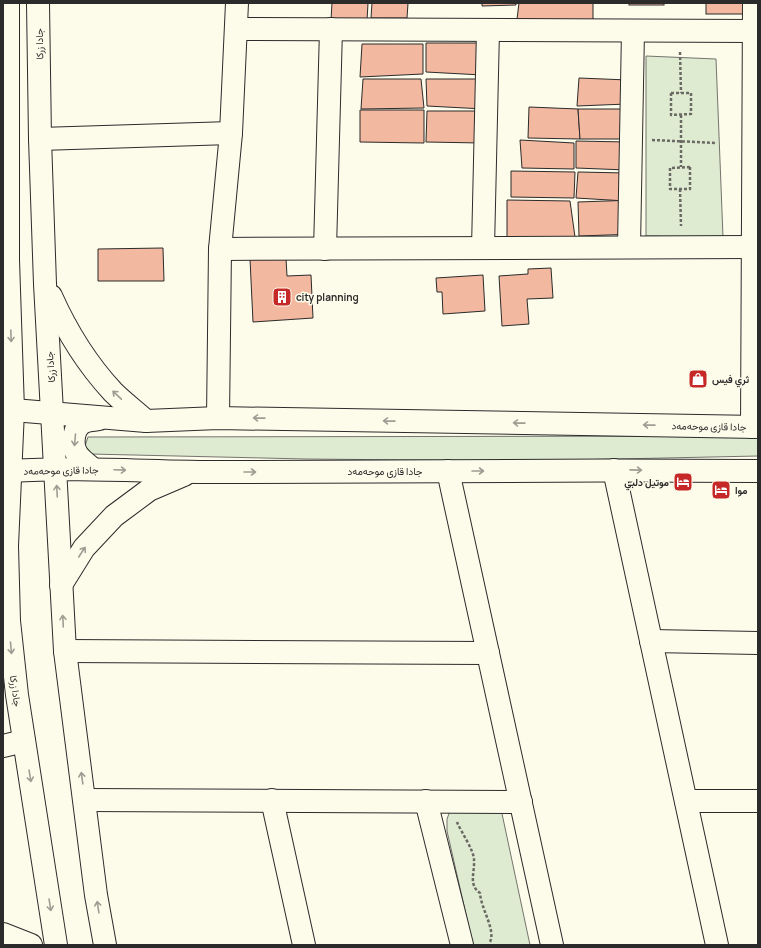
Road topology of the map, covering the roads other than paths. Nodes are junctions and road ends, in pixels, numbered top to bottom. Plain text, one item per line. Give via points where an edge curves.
1 (8, 3) edge
2 (38, 3) edge
3 (237, 3) edge
4 (754, 3) edge
5 (237, 29) junction
6 (331, 29) junction
7 (488, 30) junction
8 (633, 31) junction
9 (753, 31) junction
10 (5, 109) edge
11 (231, 133) junction
12 (40, 139) junction
13 (629, 246) junction
14 (752, 247) junction
15 (483, 248) junction
16 (220, 249) junction
17 (325, 249) junction
18 (6, 260) edge
19 (45, 284) junction
20 (8, 411) edge
21 (53, 414) junction
22 (218, 418) junction
23 (99, 419) junction
24 (146, 421) junction
25 (755, 427) edge
26 (56, 468) junction
27 (93, 469) junction
28 (614, 470) junction
29 (11, 471) junction
30 (448, 471) junction
31 (758, 471) edge
32 (189, 472) junction
33 (61, 585) junction
34 (651, 641) junction
35 (758, 644) edge
36 (65, 651) junction
37 (488, 653) junction
38 (24, 741) junction
39 (3, 746) edge
40 (85, 800) junction
41 (272, 800) junction
42 (426, 801) junction
43 (686, 801) junction
44 (758, 801) edge
45 (521, 802) junction
46 (3, 934) edge
47 (32, 945) edge
48 (56, 945) edge
49 (105, 945) edge
50 (304, 945) edge
51 (462, 945) edge
52 (552, 945) edge
53 (717, 945) edge

1 - 10 street, جادا زرکا
2 - 12 street, جادا زرکا
3 - 5 street
4 - 9 street
5 - 6 street
5 - 11 street
6 - 7 street
6 - 17 street
7 - 8 street
7 - 15 street
8 - 9 street
8 - 13 street
9 - 14 street
10 - 18 street, جادا زرکا
11 - 12 street
11 - 16 street
12 - 19 street, جادا زرکا
13 - 14 street
13 - 15 street
14 - 25 street
15 - 17 street
16 - 17 street
16 - 22 street
18 -> 20 street, جادا زرکا
19 - 21 street, جادا زرکا
24 -> 19 street via 114,393 86,360 63,323
20 - 21 street, جادا قازی موحەمەد
20 - 29 street, جادا زرکا
21 - 23 street, جادا قازی موحەمەد
21 - 26 street, جادا زرکا
22 - 24 street, جادا قازی موحەمەد
25 -> 22 street, جادا قازی موحەمەد
23 - 24 street, جادا قازی موحەمەد
23 -> 27 street via 83,422 77,428 74,438 77,455
26 - 27 street, جادا قازی موحەمەد
26 - 29 street, جادا قازی موحەمەد
33 -> 26 street, جادا زرکا
27 -> 32 street, جادا قازی موحەمەد
30 -> 28 street, جادا قازی موحەمەد
28 -> 31 street, جادا قازی موحەمەد
28 - 34 street
29 -> 38 street, جادا زرکا via 7,546 8,613
32 -> 30 street, جادا قازی موحەمەد
30 - 37 street
33 -> 32 street via 84,548 114,516 149,490
36 -> 33 street, جادا زرکا
34 - 35 street
34 - 43 street
36 - 37 street
40 -> 36 street, جادا زرکا
37 - 45 street
38 - 39 street
38 -> 48 street, جادا زرکا
40 - 41 street
49 -> 40 street, جادا زرکا
41 - 42 street
41 - 50 street
42 - 45 street
42 - 51 street
43 - 44 street
43 - 53 street
45 - 52 street
46 - 47 street

